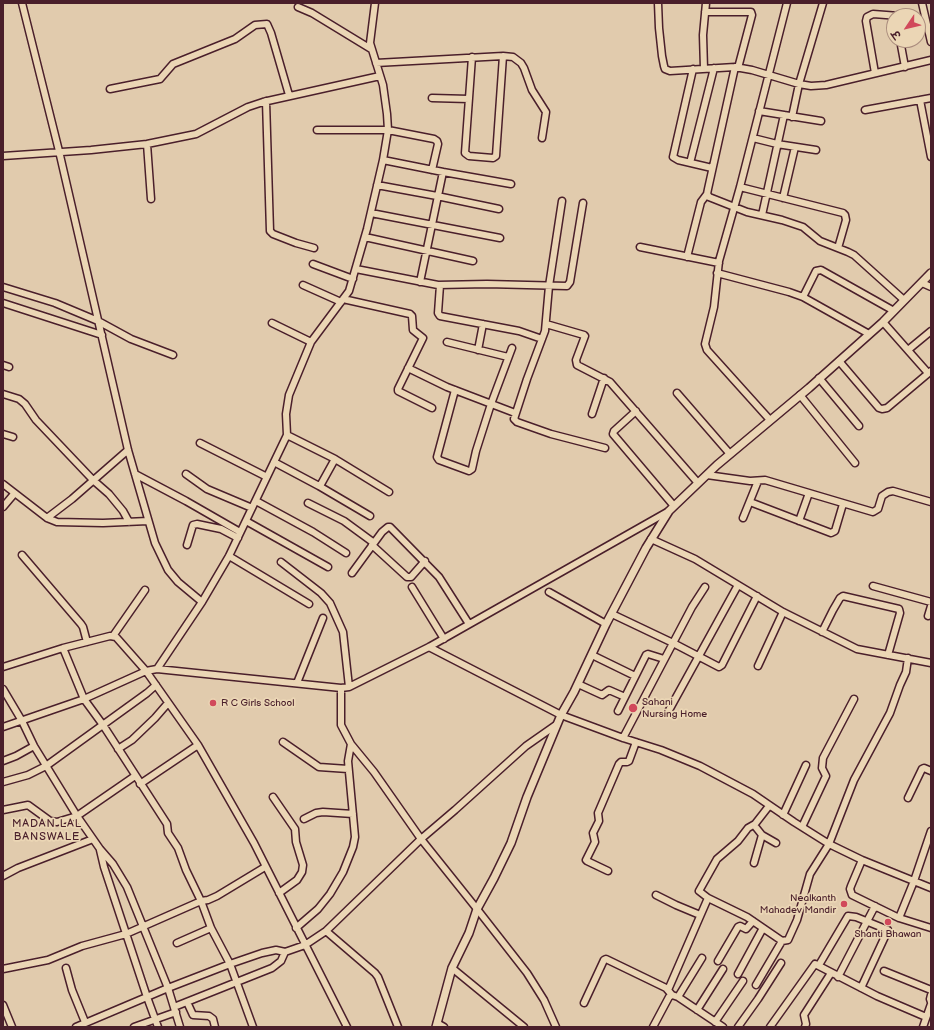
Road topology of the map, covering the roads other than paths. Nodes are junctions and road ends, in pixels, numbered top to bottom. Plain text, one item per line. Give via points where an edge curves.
1 (22, 3) edge
2 (375, 3) edge
3 (658, 3) edge
4 (706, 3) edge
5 (786, 3) edge
6 (823, 3) edge
7 (298, 7) dead end
8 (705, 12) junction
9 (886, 15) edge
10 (926, 18) edge
11 (931, 42) edge
12 (901, 48) edge
13 (371, 49) junction
14 (503, 56) junction
15 (472, 57) junction
16 (931, 60) edge
17 (376, 63) junction
18 (905, 67) junction
19 (714, 68) junction
20 (736, 68) junction
21 (693, 69) junction
22 (704, 69) junction
23 (769, 74) junction
24 (875, 74) junction
25 (380, 76) junction
26 (799, 84) junction
27 (110, 89) dead end
28 (290, 95) junction
29 (432, 98) dead end
30 (931, 98) edge
31 (469, 99) junction
32 (920, 100) junction
33 (266, 101) junction
34 (865, 110) dead end
35 (759, 111) junction
36 (784, 115) junction
37 (792, 116) junction
38 (821, 121) dead end
39 (317, 130) dead end
40 (388, 130) junction
41 (542, 138) dead end
42 (753, 138) junction
43 (147, 144) junction
44 (777, 144) junction
45 (795, 147) junction
46 (816, 150) dead end
47 (59, 151) junction
48 (3, 156) edge
49 (931, 157) edge
50 (383, 160) junction
51 (690, 163) junction
52 (712, 168) junction
53 (432, 170) junction
54 (442, 172) junction
55 (511, 184) dead end
56 (377, 186) junction
57 (740, 187) junction
58 (707, 194) junction
59 (766, 194) junction
60 (437, 196) junction
61 (783, 198) junction
62 (151, 199) dead end
63 (562, 201) dead end
64 (583, 203) dead end
65 (734, 207) junction
66 (499, 209) dead end
67 (371, 213) junction
68 (762, 215) junction
69 (432, 226) junction
70 (365, 237) junction
71 (500, 238) dead end
72 (640, 247) dead end
73 (314, 248) dead end
74 (838, 248) junction
75 (426, 250) junction
76 (687, 257) junction
77 (473, 261) dead end
78 (719, 263) junction
79 (313, 264) dead end
80 (356, 269) junction
81 (718, 273) junction
82 (931, 273) edge
83 (353, 279) junction
84 (420, 282) junction
85 (922, 283) junction
86 (303, 285) dead end
87 (440, 285) junction
88 (549, 286) junction
89 (3, 287) edge
90 (931, 287) edge
91 (803, 297) junction
92 (904, 300) junction
93 (342, 301) junction
94 (3, 303) edge
95 (894, 311) junction
96 (98, 321) junction
97 (883, 322) junction
98 (272, 323) dead end
99 (483, 324) junction
100 (546, 324) junction
101 (931, 331) edge
102 (869, 334) junction
103 (102, 335) junction
104 (542, 339) junction
105 (311, 342) junction
106 (447, 342) dead end
107 (512, 348) dead end
108 (478, 350) junction
109 (908, 350) junction
110 (173, 355) dead end
111 (508, 357) junction
112 (839, 361) junction
113 (408, 368) junction
114 (930, 372) edge
115 (604, 378) junction
116 (819, 378) junction
117 (455, 390) junction
118 (677, 393) dead end
119 (3, 394) edge
120 (800, 395) junction
121 (491, 404) junction
122 (432, 408) dead end
123 (636, 411) junction
124 (516, 413) junction
125 (592, 414) dead end
126 (770, 420) junction
127 (859, 426) dead end
128 (3, 434) edge
129 (288, 434) junction
130 (13, 437) dead end
131 (200, 443) dead end
132 (605, 448) dead end
133 (128, 450) junction
134 (730, 454) junction
135 (335, 459) junction
136 (274, 462) junction
137 (855, 463) dead end
138 (135, 474) junction
139 (186, 474) dead end
140 (707, 475) junction
141 (267, 477) junction
142 (93, 480) junction
143 (758, 481) junction
144 (698, 483) junction
145 (3, 484) edge
146 (320, 486) junction
147 (389, 492) dead end
148 (809, 493) junction
149 (14, 494) junction
150 (256, 500) junction
151 (750, 502) junction
152 (931, 502) edge
153 (308, 503) dead end
154 (843, 504) junction
155 (3, 507) edge
156 (252, 508) junction
157 (672, 508) junction
158 (370, 516) dead end
159 (47, 518) junction
160 (743, 518) dead end
161 (148, 521) junction
162 (246, 521) junction
163 (799, 521) junction
164 (129, 522) junction
165 (239, 535) junction
166 (651, 539) junction
167 (373, 544) junction
168 (187, 545) dead end
169 (346, 553) dead end
170 (22, 555) dead end
171 (229, 556) junction
172 (424, 561) junction
173 (281, 562) dead end
174 (328, 567) dead end
175 (352, 573) dead end
176 (738, 585) junction
177 (873, 586) dead end
178 (412, 587) dead end
179 (705, 587) dead end
180 (145, 590) dead end
181 (549, 592) dead end
182 (757, 596) junction
183 (202, 602) junction
184 (931, 602) edge
185 (309, 604) dead end
186 (931, 606) edge
187 (783, 612) junction
188 (612, 614) junction
189 (928, 616) dead end
190 (322, 618) dead end
191 (469, 624) junction
192 (606, 624) junction
193 (822, 632) junction
194 (113, 636) junction
195 (444, 639) junction
196 (87, 642) junction
197 (673, 643) junction
198 (429, 647) junction
199 (63, 648) junction
200 (592, 655) junction
201 (888, 655) junction
202 (698, 656) junction
203 (908, 658) junction
204 (664, 660) junction
205 (931, 663) edge
206 (758, 666) dead end
207 (3, 667) edge
208 (157, 669) junction
209 (146, 672) junction
210 (635, 676) junction
211 (296, 683) junction
212 (578, 684) junction
213 (156, 685) junction
214 (349, 687) junction
215 (341, 688) junction
216 (3, 689) edge
217 (625, 697) junction
218 (84, 699) junction
219 (854, 699) dead end
220 (168, 703) junction
221 (618, 711) dead end
222 (668, 712) dead end
223 (561, 715) junction
224 (22, 721) junction
225 (103, 725) junction
226 (556, 725) junction
227 (3, 727) edge
228 (623, 738) junction
229 (284, 742) dead end
230 (636, 742) junction
231 (350, 744) junction
232 (198, 745) junction
233 (34, 746) junction
234 (118, 749) junction
235 (3, 761) edge
236 (806, 765) dead end
237 (46, 766) junction
238 (348, 769) junction
239 (931, 771) edge
240 (135, 776) junction
241 (3, 782) edge
242 (140, 784) junction
243 (273, 797) dead end
244 (908, 798) dead end
245 (769, 806) junction
246 (3, 810) edge
247 (353, 814) junction
248 (783, 815) junction
249 (77, 816) junction
250 (304, 819) dead end
251 (754, 825) junction
252 (802, 828) junction
253 (931, 831) edge
254 (762, 836) junction
255 (93, 839) junction
256 (421, 839) junction
257 (776, 843) dead end
258 (829, 844) junction
259 (100, 849) junction
260 (862, 860) junction
261 (754, 863) dead end
262 (265, 867) junction
263 (608, 871) dead end
264 (3, 876) edge
265 (914, 881) junction
266 (931, 888) edge
267 (279, 894) junction
268 (656, 895) dead end
269 (708, 898) junction
270 (201, 901) junction
271 (875, 906) junction
272 (478, 909) junction
273 (700, 915) junction
274 (899, 918) junction
275 (753, 920) junction
276 (867, 922) junction
277 (143, 927) junction
278 (211, 928) junction
279 (296, 928) junction
280 (763, 928) junction
281 (931, 928) edge
282 (326, 931) junction
283 (126, 934) junction
284 (782, 941) junction
285 (177, 943) dead end
286 (305, 945) junction
287 (285, 952) junction
288 (702, 958) dead end
289 (718, 961) dead end
290 (781, 963) dead end
291 (230, 964) junction
292 (819, 965) junction
293 (66, 968) dead end
294 (452, 968) junction
295 (3, 969) edge
296 (723, 969) dead end
297 (884, 971) dead end
298 (831, 973) junction
299 (738, 974) dead end
300 (838, 976) junction
301 (743, 981) dead end
302 (237, 983) junction
303 (756, 985) dead end
304 (168, 988) junction
305 (861, 988) junction
306 (931, 990) edge
307 (673, 994) junction
308 (931, 995) edge
309 (147, 997) junction
310 (187, 1002) junction
311 (584, 1003) dead end
312 (931, 1003) edge
313 (3, 1005) edge
314 (175, 1009) junction
315 (697, 1010) junction
316 (926, 1017) junction
317 (155, 1018) junction
318 (85, 1022) junction
319 (715, 1022) junction
320 (436, 1025) edge
321 (12, 1027) edge
322 (76, 1027) edge
323 (134, 1027) edge
324 (158, 1027) edge
325 (180, 1027) edge
326 (215, 1027) edge
327 (253, 1027) edge
328 (347, 1027) edge
329 (398, 1027) edge
330 (444, 1027) edge
331 (524, 1027) edge
332 (556, 1027) edge
333 (653, 1027) edge
334 (723, 1027) edge
335 (738, 1027) edge
336 (770, 1027) edge
337 (805, 1027) edge
338 (923, 1027) edge

1 - 47 street
2 - 13 street
3 - 21 street via 665,69
4 - 8 street
5 - 23 street
6 - 26 street
7 - 13 street
8 - 20 street via 751,12 752,16
8 - 22 street
9 - 24 street via 872,14 866,20
10 - 11 street
12 - 18 street
13 - 17 street
14 - 15 street
14 - 31 street via 496,156 493,158 469,156 466,153
14 - 41 street via 513,57 523,65 532,90 546,110
15 - 17 street
15 - 31 street
16 - 18 street
17 - 25 street
18 - 24 street
19 - 20 street
19 - 22 street
19 - 51 street
20 - 23 street
20 - 52 street
21 - 22 street
21 - 51 street via 673,154 675,159
23 - 26 street
23 - 35 street
24 - 26 street via 826,85
25 - 28 street
25 - 40 street
26 - 37 street
27 - 28 street via 160,78 174,64 234,39 255,25 267,24
28 - 33 street
29 - 31 street
30 - 32 street
32 - 34 street
32 - 49 street
33 - 43 street via 248,107 196,134
33 - 73 street via 270,231
35 - 36 street
35 - 42 street
36 - 37 street
36 - 44 street
37 - 38 street
39 - 40 street
40 - 50 street
40 - 53 street via 436,140 438,144
42 - 44 street
42 - 57 street
43 - 47 street
43 - 62 street
44 - 45 street
44 - 59 street
45 - 46 street
45 - 61 street
47 - 48 street
47 - 96 street
50 - 53 street
50 - 56 street
51 - 52 street
52 - 58 street
53 - 54 street
54 - 55 street
54 - 60 street
56 - 60 street
56 - 67 street
57 - 59 street
57 - 65 street
58 - 65 street
58 - 76 street via 702,202
59 - 61 street
59 - 68 street
60 - 66 street
60 - 69 street
61 - 74 street via 845,215 846,220
63 - 88 street
64 - 88 street via 570,284
65 - 68 street
65 - 78 street
67 - 69 street
67 - 70 street
68 - 74 street via 797,224 820,240
69 - 71 street
69 - 75 street
70 - 75 street
70 - 80 street
72 - 76 street
74 - 92 street via 854,255
75 - 77 street
75 - 84 street
76 - 78 street
78 - 81 street
79 - 83 street
80 - 83 street
80 - 84 street
81 - 91 street
81 - 126 street via 714,307 705,346
82 - 85 main road
83 - 93 street
84 - 87 street
85 - 90 street
85 - 92 main road
86 - 93 street
87 - 88 street
87 - 99 street via 439,314
88 - 100 street
89 - 96 street via 56,303
91 - 95 street via 816,271 821,270
91 - 102 street
92 - 95 main road
93 - 105 street
93 - 113 street via 412,316 412,330 423,338
94 - 103 street
95 - 97 main road
96 - 103 street
96 - 110 street via 131,339
97 - 102 main road
97 - 109 street
98 - 105 street
99 - 104 street via 519,331
99 - 108 street
100 - 104 street
100 - 115 street via 583,334 585,336 576,364
101 - 109 street
102 - 112 main road
103 - 133 street
104 - 124 street
105 - 129 street via 289,395 286,414
106 - 108 street
107 - 111 street
108 - 111 street
109 - 114 street
111 - 121 street
112 - 114 street via 882,409 887,408
112 - 116 main road
113 - 117 street
113 - 122 street via 398,391
115 - 123 street
115 - 125 street
116 - 120 main road
116 - 127 street
117 - 121 street
117 - 121 street via 437,457 467,471 472,469
118 - 134 street
119 - 142 street via 22,401 36,420
120 - 126 main road
120 - 137 street
121 - 124 street
123 - 144 street
123 - 157 street via 612,434
124 - 132 street via 514,419 517,422
126 - 134 main road
128 - 130 street
129 - 135 street
129 - 136 street
131 - 141 street
133 - 138 street
133 - 142 street
134 - 140 main road
135 - 146 street
135 - 147 street
136 - 141 street
136 - 146 street
138 - 161 street
138 - 165 street via 186,501
139 - 156 street via 210,491
140 - 143 street
140 - 144 main road
141 - 150 street
142 - 159 street
142 - 164 street via 123,511
143 - 148 street via 764,480
143 - 151 street
144 - 157 main road
145 - 149 street
146 - 158 street
148 - 154 street
148 - 163 street
149 - 155 street
149 - 159 street
150 - 156 street
150 - 169 street
151 - 160 street
151 - 163 street
152 - 154 street via 893,492 882,496 878,509 873,512
153 - 167 street via 344,521
154 - 163 street via 833,532
156 - 162 street
157 - 166 main road
157 - 191 street
159 - 164 street via 60,522
161 - 164 street
161 - 183 street via 155,544 168,570
162 - 165 street
162 - 174 street
165 - 168 street via 197,524 193,525
165 - 171 street
166 - 176 street via 695,560
166 - 188 main road
167 - 172 street via 407,577 410,577
167 - 172 street via 390,526
167 - 175 street
170 - 196 street via 83,627
171 - 183 street
171 - 185 street
172 - 191 street via 439,577
173 - 214 street via 330,603 343,632
176 - 182 street
176 - 202 street
177 - 184 street
178 - 195 street
179 - 197 street
180 - 194 street
181 - 192 street
182 - 187 street
182 - 202 street via 722,665 718,667
183 - 208 street
186 - 189 street
187 - 193 street
187 - 206 street
188 - 192 main road
188 - 197 street
190 - 211 street
191 - 195 street
192 - 200 main road
193 - 201 street via 857,649
193 - 201 street via 842,596 899,609
194 - 196 street
194 - 209 street
195 - 198 street
196 - 199 street
197 - 202 street
197 - 204 street
198 - 214 street
198 - 223 street
199 - 207 street
199 - 218 street
200 - 210 street
200 - 212 main road
201 - 203 street
202 - 222 street
203 - 205 street
203 - 258 street via 906,674 890,713 854,780
204 - 210 street via 647,654
204 - 228 street
208 - 209 street
208 - 211 street
209 - 213 street
209 - 218 street
210 - 217 street
211 - 215 street
212 - 217 street via 602,695 608,690
212 - 223 main road
213 - 220 street
213 - 225 street
214 - 215 street
215 - 231 street via 341,725
216 - 224 street
217 - 221 street
218 - 224 street
218 - 225 street
219 - 252 street via 823,758 822,768 826,776
220 - 232 street
220 - 234 street via 132,740
223 - 226 main road
223 - 228 street
224 - 227 street
224 - 233 street
225 - 234 street
225 - 237 street
226 - 256 street via 526,746
226 - 272 main road via 511,843
228 - 230 street
229 - 238 street via 319,767
230 - 245 street via 700,766 754,794
230 - 263 street via 628,761 619,764 598,813 595,842 586,860
231 - 238 street
231 - 256 street via 374,772
232 - 242 street
232 - 262 street
233 - 235 street
233 - 237 street
234 - 240 street
236 - 248 street
237 - 241 street via 28,775
237 - 249 street
238 - 247 street
239 - 244 street via 922,769
240 - 242 street
240 - 249 street
242 - 270 street via 167,824 168,833 178,848
243 - 267 street via 295,828 302,865 302,872 297,880
245 - 248 street
245 - 251 street
246 - 249 street via 28,805 53,822
247 - 250 street via 323,812
247 - 279 street via 355,837 343,872 318,909
248 - 252 street
249 - 255 street
251 - 254 street
251 - 269 street via 715,862 699,891
252 - 258 street
253 - 265 street
254 - 257 street
254 - 261 street
255 - 259 street
255 - 264 street
256 - 272 street
256 - 282 street
258 - 260 street
258 - 284 street via 810,874 797,920 788,940
259 - 277 street via 127,887
259 - 283 street
260 - 265 street
260 - 271 street via 850,889 852,895
262 - 267 street
262 - 270 street via 217,896
265 - 266 street
265 - 274 street
267 - 279 street
268 - 273 street
269 - 273 street
269 - 275 street
270 - 277 street
270 - 278 street
271 - 274 street
271 - 276 street
272 - 294 main road
272 - 332 street via 544,1000
273 - 307 street
274 - 281 street
275 - 280 street
275 - 289 street via 746,929 739,926
276 - 292 street via 848,916
276 - 300 street
276 - 305 street via 888,930
277 - 283 street
277 - 304 street
278 - 285 street
278 - 291 street
279 - 286 street
280 - 284 street
280 - 299 street
282 - 286 street
282 - 329 street via 375,973
283 - 295 street via 82,946 48,960
283 - 309 street
284 - 303 street
286 - 287 street
286 - 328 street
287 - 291 street via 276,950 262,953
287 - 302 street via 281,961 272,968
288 - 307 street
290 - 335 street
291 - 302 street
291 - 304 street
292 - 298 street
292 - 336 street via 812,965
293 - 318 street
294 - 320 main road
294 - 331 street
296 - 315 street
297 - 306 street
298 - 300 street
298 - 337 street via 803,1017
300 - 305 street
301 - 319 street
302 - 310 street
302 - 327 street
304 - 309 street
304 - 314 street
305 - 316 street
307 - 311 street via 606,958
307 - 315 street
307 - 333 street
308 - 312 street
309 - 317 street
309 - 318 street
310 - 314 street
310 - 326 street via 192,1014 209,1016
312 - 316 street
313 - 321 street
314 - 317 street
314 - 325 street
315 - 319 street
316 - 338 street
317 - 323 street
317 - 324 street
318 - 322 street
319 - 334 street
320 - 330 street

